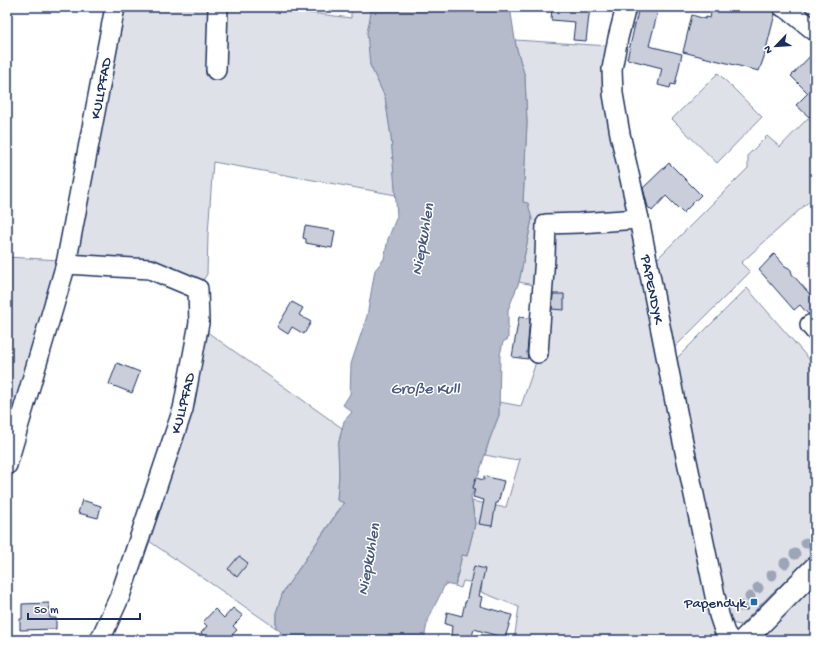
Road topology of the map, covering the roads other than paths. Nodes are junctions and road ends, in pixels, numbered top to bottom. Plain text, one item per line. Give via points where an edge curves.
1 (115, 7) edge
2 (218, 7) edge
3 (626, 7) edge
4 (788, 8) edge
5 (815, 31) edge
6 (216, 70) dead end
7 (639, 218) junction
8 (66, 264) junction
9 (538, 353) dead end
10 (7, 466) edge
11 (815, 568) edge
12 (100, 640) edge
13 (730, 640) edge
14 (744, 640) edge

1 - 8 street, KULLPFAD
2 - 6 street
3 - 7 street, PAPENDYK via 612,69 613,94
4 - 5 street
7 - 9 street via 546,224
7 - 13 street, PAPENDYK via 719,615
8 - 10 street, KULLPFAD
8 - 12 street, KULLPFAD via 150,269 198,289 199,323 183,409 120,596
11 - 14 main road

